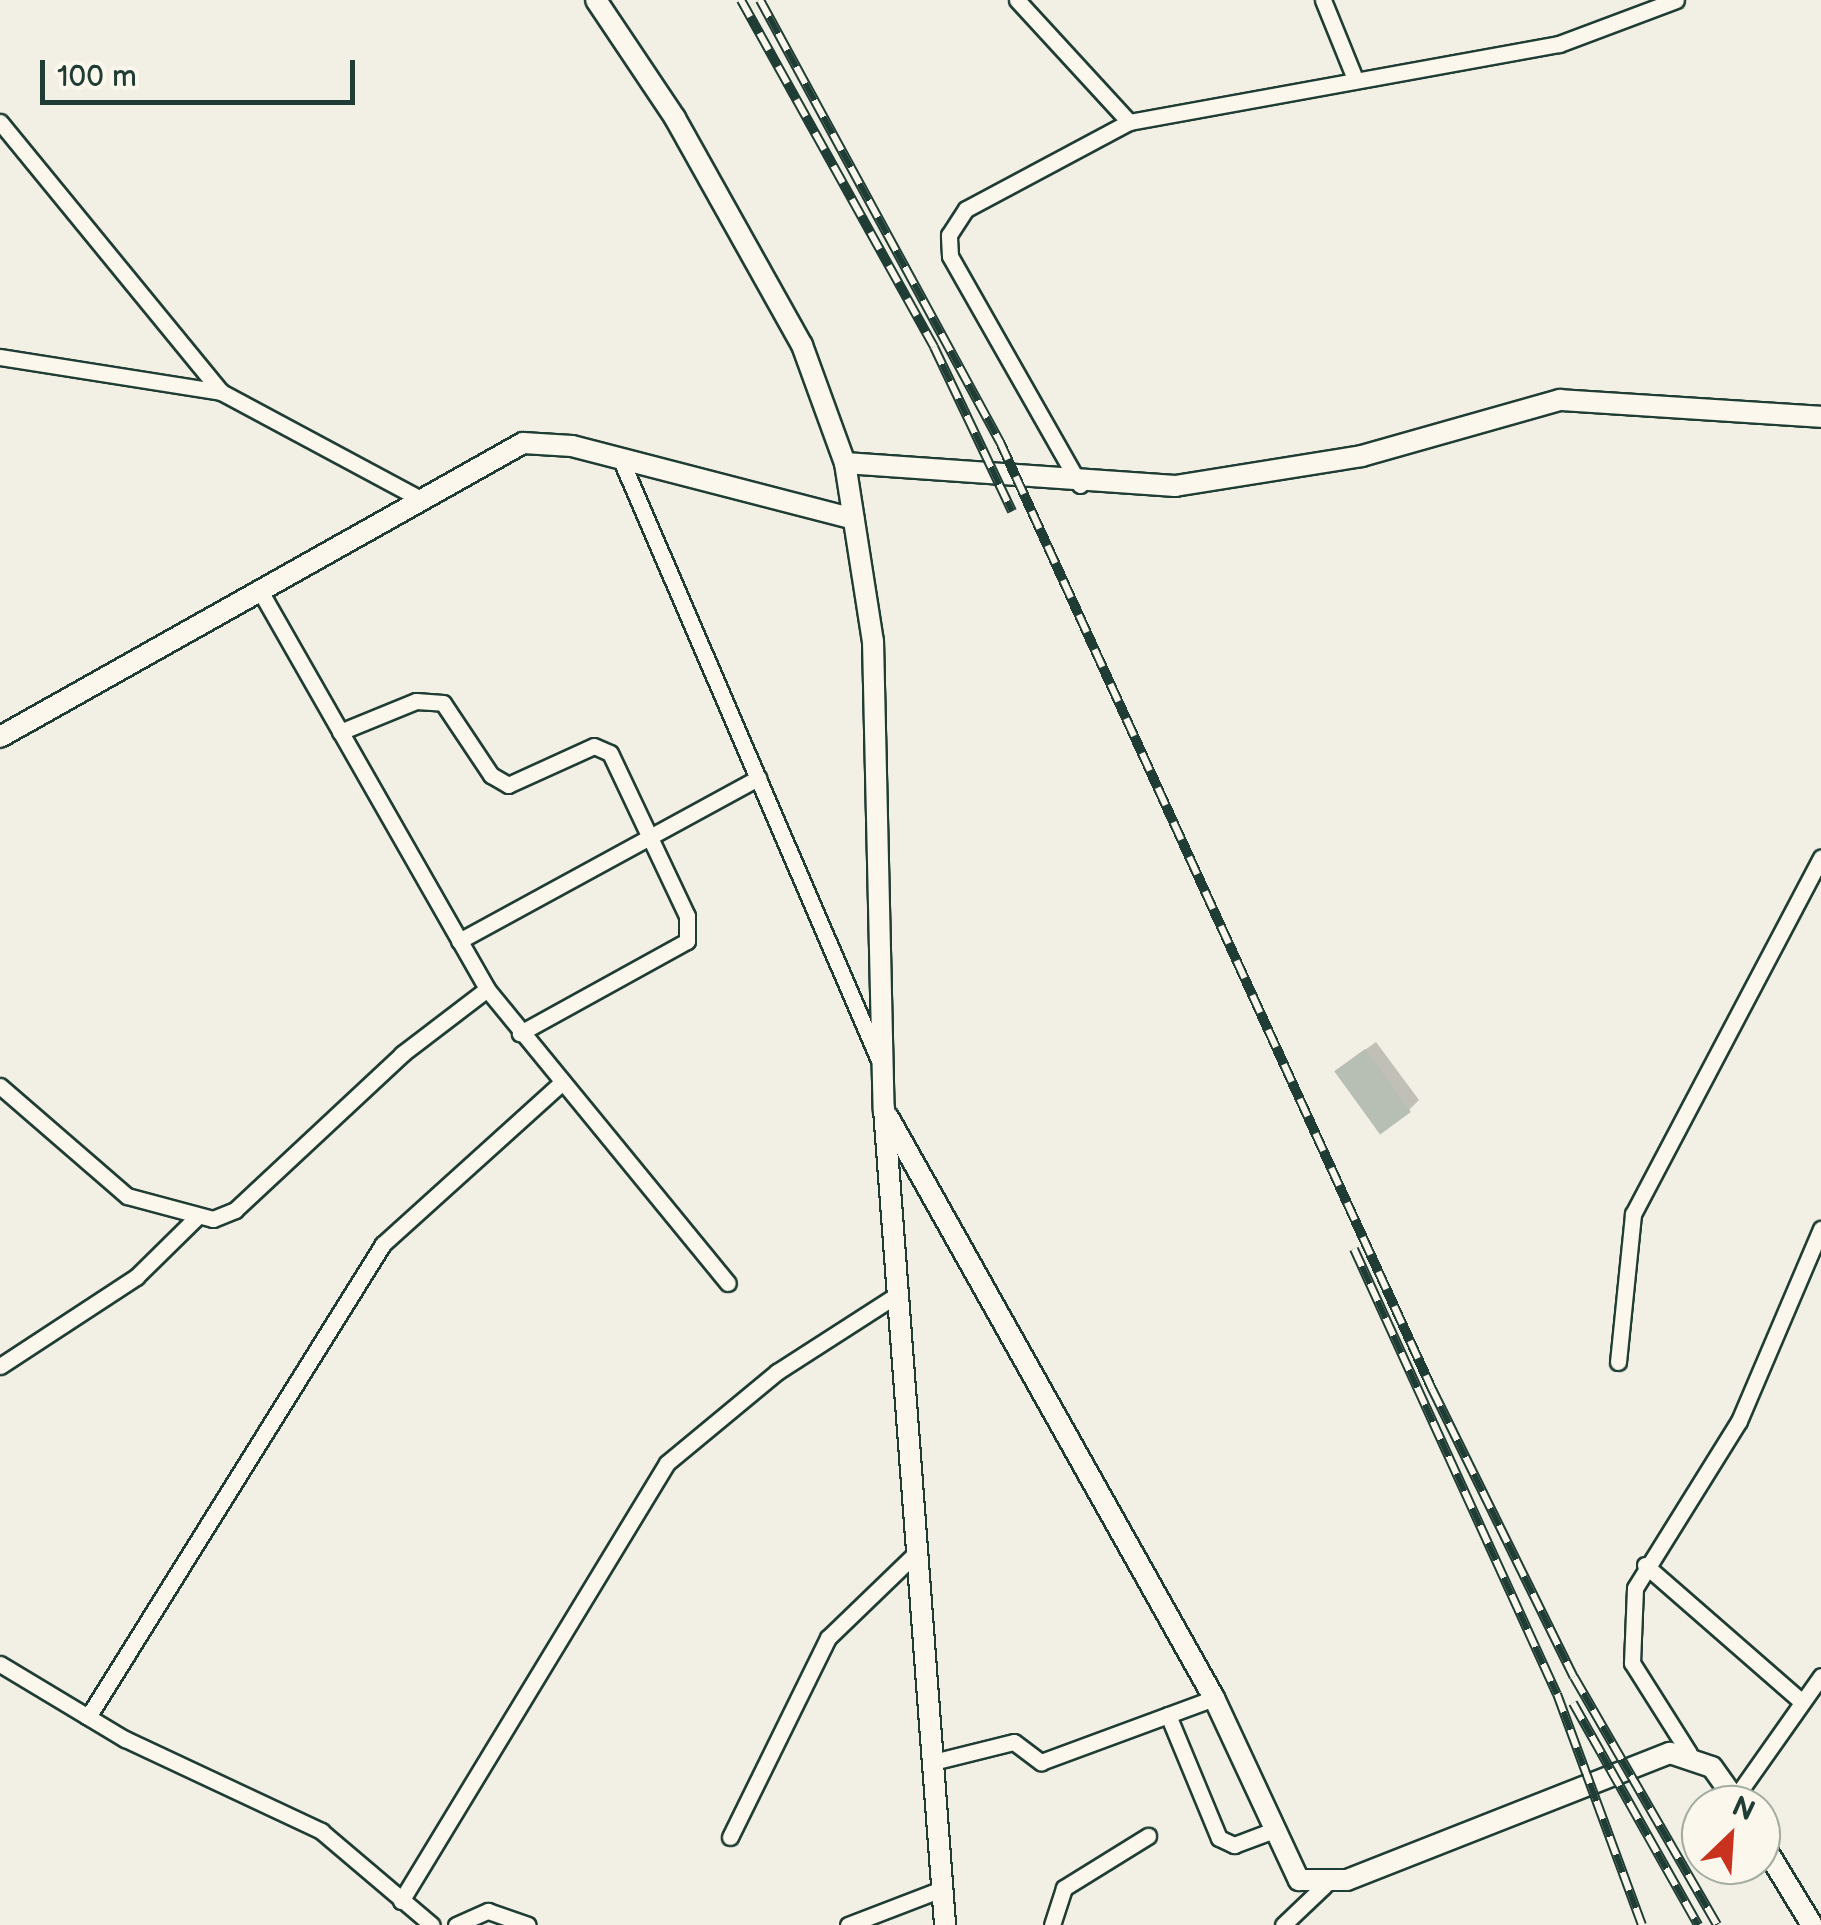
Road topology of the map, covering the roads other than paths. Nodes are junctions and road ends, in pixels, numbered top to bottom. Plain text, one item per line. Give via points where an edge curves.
1 (596, 0) edge
2 (1017, 0) edge
3 (1323, 0) edge
4 (1676, 0) edge
5 (1353, 74) junction
6 (0, 122) edge
7 (1129, 122) junction
8 (0, 357) edge
9 (221, 392) junction
10 (1821, 418) edge
11 (621, 460) junction
12 (845, 463) junction
13 (1080, 486) junction
14 (419, 498) junction
15 (854, 519) junction
16 (259, 589) junction
17 (340, 732) junction
18 (0, 737) edge
19 (758, 778) junction
20 (649, 839) junction
21 (1821, 856) edge
22 (458, 941) junction
23 (487, 989) junction
24 (520, 1034) junction
25 (883, 1069) junction
26 (559, 1085) junction
27 (0, 1086) edge
28 (884, 1109) junction
29 (197, 1217) junction
30 (1821, 1230) edge
31 (728, 1283) dead end
32 (898, 1294) junction
33 (1618, 1362) dead end
34 (0, 1366) edge
35 (917, 1552) junction
36 (1645, 1565) junction
37 (0, 1664) edge
38 (1821, 1676) edge
39 (1214, 1698) junction
40 (1802, 1702) junction
41 (1168, 1714) junction
42 (88, 1717) junction
43 (1689, 1752) junction
44 (933, 1762) junction
45 (1721, 1785) edge
46 (1748, 1785) edge
47 (1274, 1830) junction
48 (1148, 1836) dead end
49 (730, 1837) dead end
50 (1781, 1874) edge
51 (1324, 1886) junction
52 (942, 1889) junction
53 (401, 1901) junction
54 (432, 1925) edge
55 (456, 1925) edge
56 (528, 1925) edge
57 (848, 1925) edge
58 (945, 1925) edge
59 (1052, 1925) edge
60 (1283, 1925) edge
61 (1812, 1925) edge

1 - 12 street via 675,118 802,345
2 - 7 street
3 - 5 street
4 - 5 street via 1558,44
5 - 7 street
6 - 9 street
7 - 13 street via 966,209 949,235 950,256
8 - 9 street
9 - 14 street
10 - 13 street via 1560,400 1362,456 1175,486
11 - 14 street via 523,444
11 - 15 street
11 - 19 street
12 - 13 street
12 - 15 street
14 - 16 street
15 - 25 street via 873,642
16 - 17 street
16 - 18 street
17 - 20 street via 416,701 442,703 508,785 603,748
17 - 22 street
19 - 20 street
19 - 25 street
20 - 22 street
20 - 24 street via 687,916 687,941
21 - 33 street via 1633,1214
22 - 23 street
23 - 24 street
23 - 29 street via 402,1054 235,1210
24 - 26 street
25 - 28 street
26 - 31 street
26 - 42 street via 383,1244
27 - 29 street via 127,1196
28 - 32 street
28 - 39 street
29 - 34 street via 136,1277
30 - 36 street via 1739,1421
32 - 35 street
32 - 53 street via 777,1372 666,1463
35 - 44 street
35 - 49 street via 828,1638
36 - 40 street
36 - 43 street via 1632,1606 1632,1663
37 - 42 street
38 - 40 street
39 - 41 street
39 - 47 street
40 - 46 street
41 - 44 street via 1041,1762 1014,1742
41 - 47 street via 1219,1838 1234,1845
42 - 53 street via 322,1831
43 - 45 street
43 - 51 street
44 - 52 street
47 - 51 street via 1299,1880
48 - 59 street via 1064,1888
50 - 61 street
51 - 60 street
52 - 57 street
52 - 58 street
53 - 54 street
55 - 56 street via 488,1911

